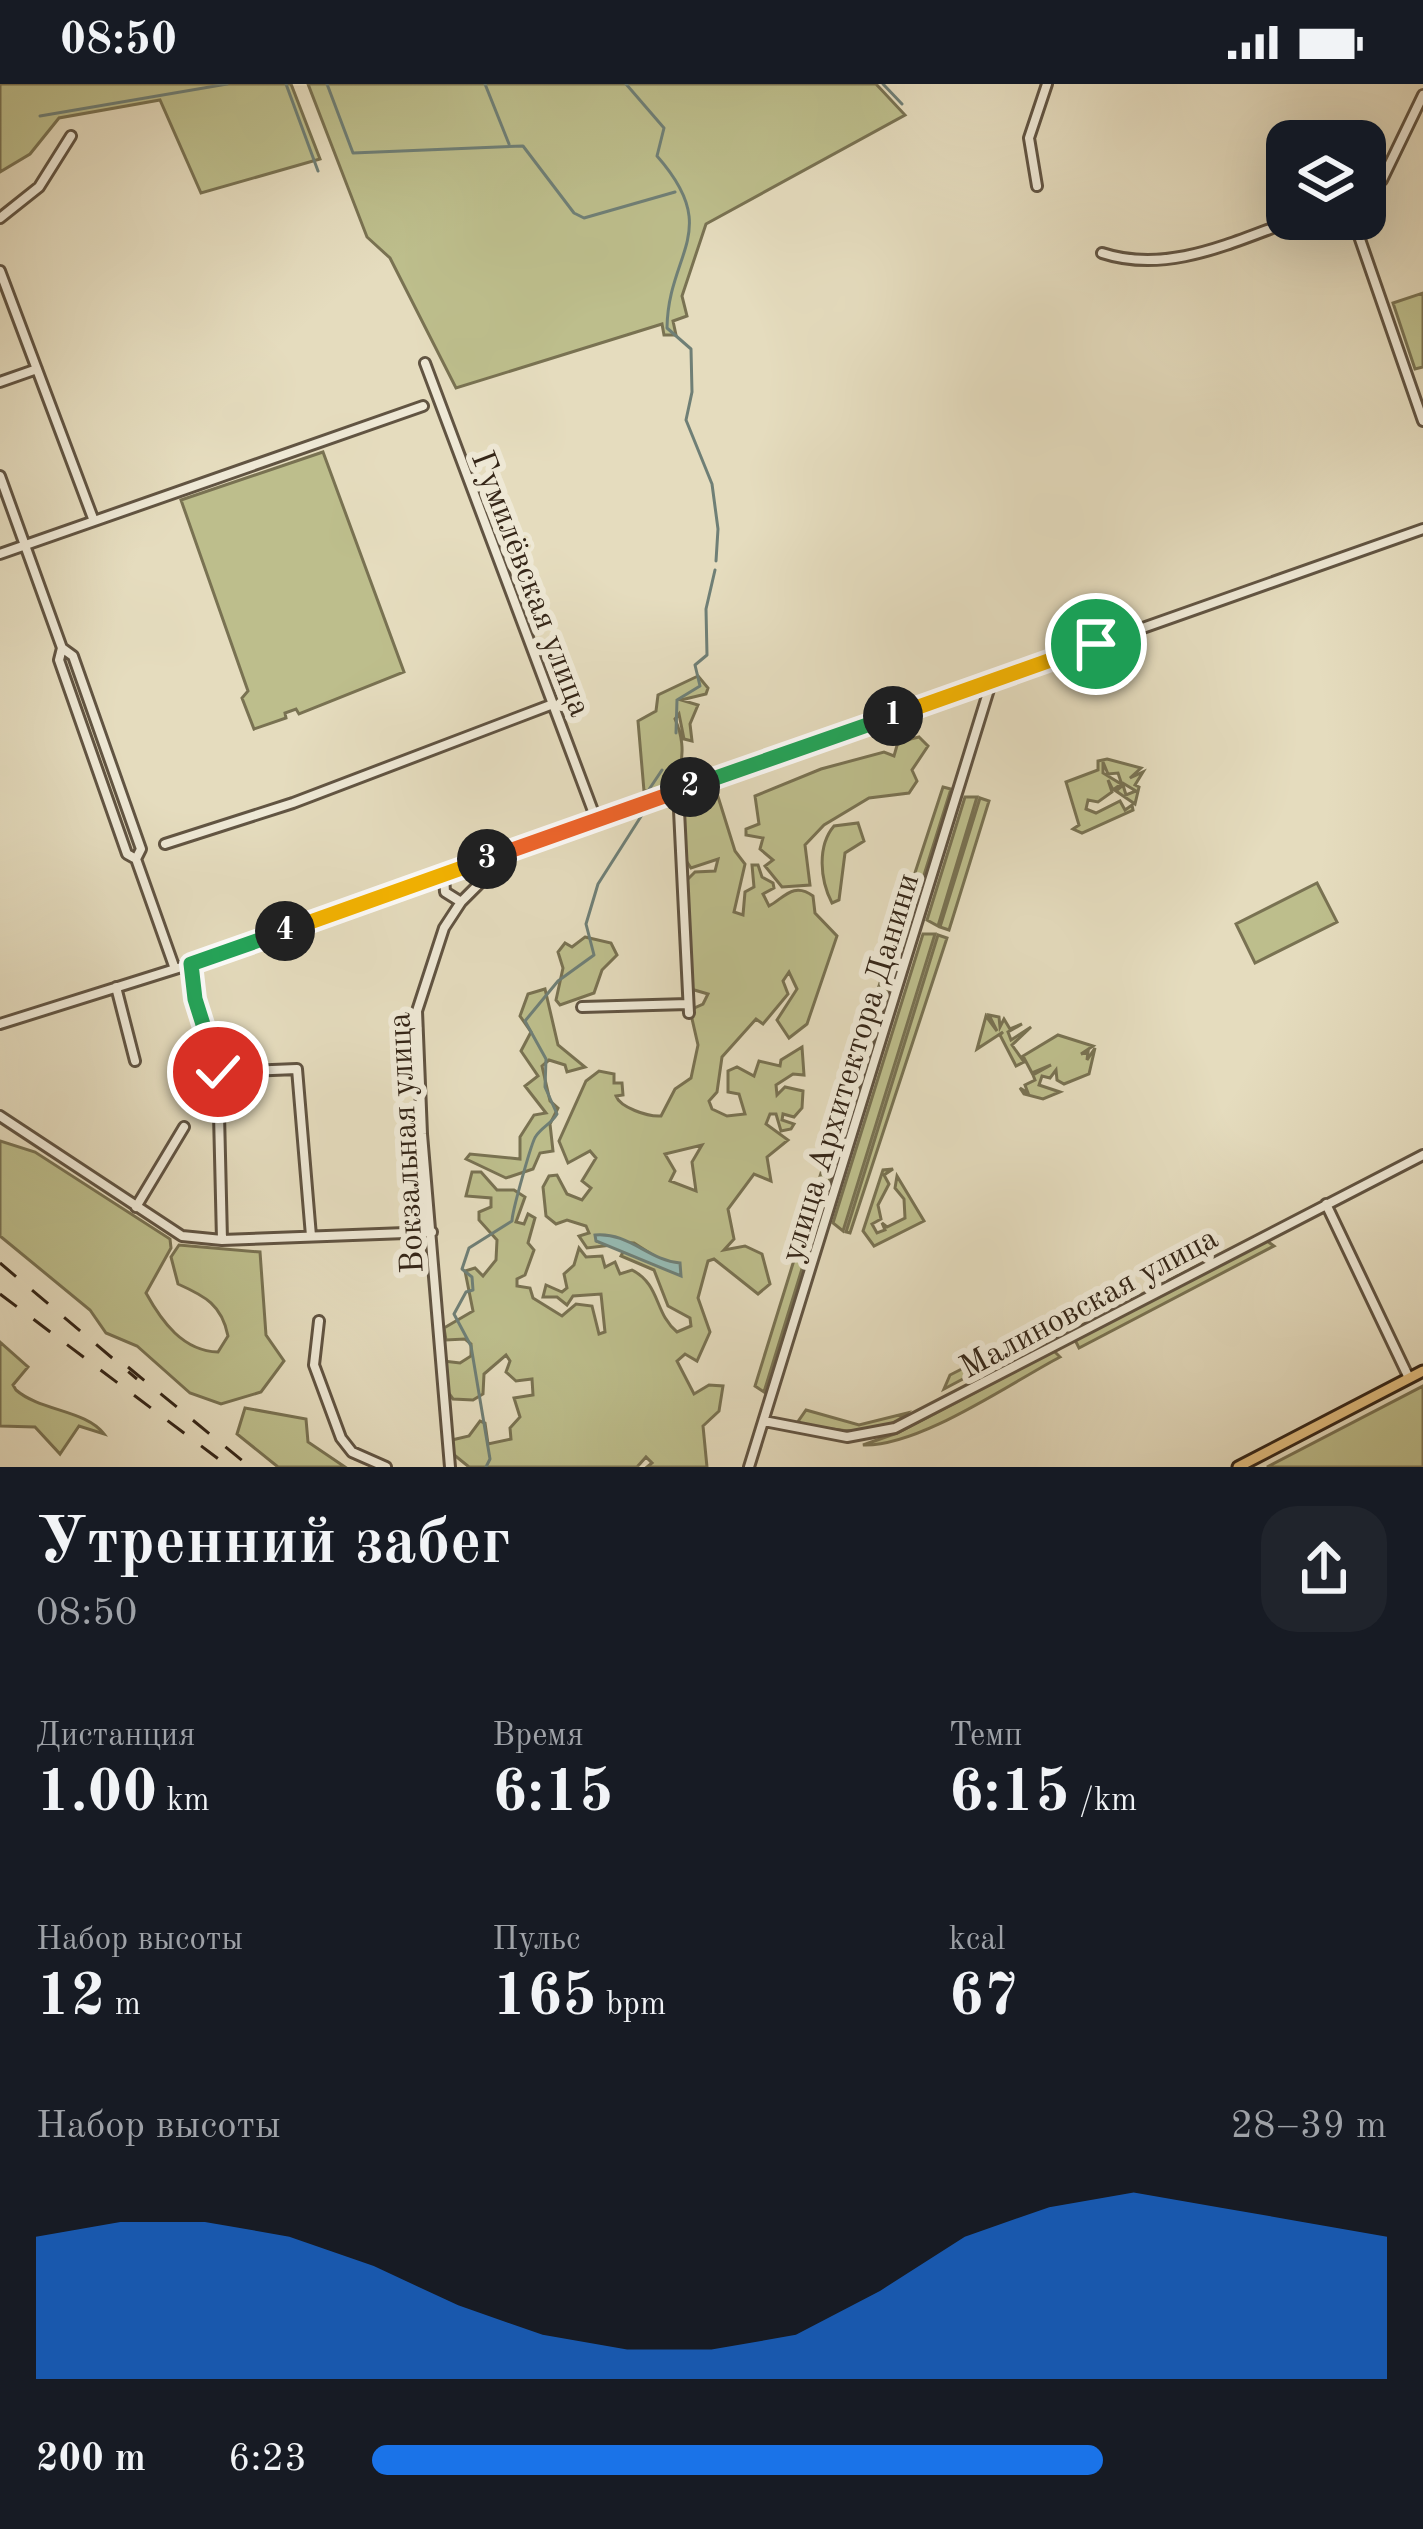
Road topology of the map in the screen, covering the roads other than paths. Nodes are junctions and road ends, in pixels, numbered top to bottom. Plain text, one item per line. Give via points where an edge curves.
1 (1047, 84) edge
2 (1423, 95) edge
3 (70, 136) dead end
4 (1386, 173) edge
5 (1037, 186) dead end
6 (0, 218) edge
7 (1266, 229) edge
8 (1361, 240) edge
9 (1102, 253) dead end
10 (0, 271) edge
11 (425, 363) dead end
12 (37, 369) junction
13 (0, 382) edge
14 (1420, 393) edge
15 (423, 406) dead end
16 (1423, 421) edge
17 (0, 476) edge
18 (94, 521) junction
19 (1423, 529) edge
20 (26, 545) junction
21 (0, 554) edge
22 (62, 648) junction
23 (992, 681) junction
24 (554, 704) junction
25 (103, 742) junction
26 (89, 747) junction
27 (678, 790) junction
28 (596, 819) junction
29 (165, 844) dead end
30 (516, 849) junction
31 (136, 859) junction
32 (444, 875) junction
33 (460, 902) junction
34 (191, 964) junction
35 (175, 969) junction
36 (116, 987) junction
37 (582, 1007) dead end
38 (0, 1024) edge
39 (135, 1061) dead end
40 (218, 1072) junction
41 (0, 1117) edge
42 (184, 1127) dead end
43 (1423, 1154) edge
44 (1326, 1204) junction
45 (136, 1208) junction
46 (432, 1232) junction
47 (311, 1236) junction
48 (222, 1240) junction
49 (319, 1321) dead end
50 (1423, 1371) edge
51 (1409, 1378) junction
52 (764, 1420) junction
53 (386, 1467) edge
54 (451, 1467) edge
55 (749, 1467) edge
56 (1238, 1467) edge

1 - 5 street via 1029,138
2 - 4 street
3 - 6 street via 39,187
7 - 9 street via 1172,260
8 - 14 street
10 - 12 street
11 - 24 street, Гумилёвская улица
12 - 13 street
12 - 18 street
14 - 16 street
15 - 18 street
17 - 20 street
18 - 20 street
19 - 23 street
20 - 21 street
20 - 22 street
22 - 25 street via 74,656
22 - 26 street via 59,660
23 - 27 street
23 - 52 street, улица Архитектора Данини
24 - 28 street, Гумилёвская улица
24 - 29 street
25 - 26 street
25 - 31 street via 141,850
26 - 31 street via 127,854
27 - 28 street
27 - 37 street via 688,1008
28 - 30 street
30 - 32 street
30 - 33 street, Вокзальная улица
31 - 35 street
32 - 33 street via 445,892
32 - 34 street
33 - 46 street, Вокзальная улица via 428,962 417,1011
34 - 35 street
34 - 40 street
35 - 36 street
36 - 38 street
36 - 39 street
40 - 47 street via 297,1069
40 - 48 street
41 - 45 street
42 - 45 street
43 - 44 street, Малиновская улица
44 - 51 street
44 - 52 street, Малиновская улица via 887,1431 834,1437
45 - 48 street via 171,1232
46 - 47 street
46 - 54 street, Вокзальная улица
47 - 48 street
49 - 53 street via 314,1365 341,1438
50 - 51 main road
51 - 56 main road
52 - 55 street, улица Архитектора Данини

